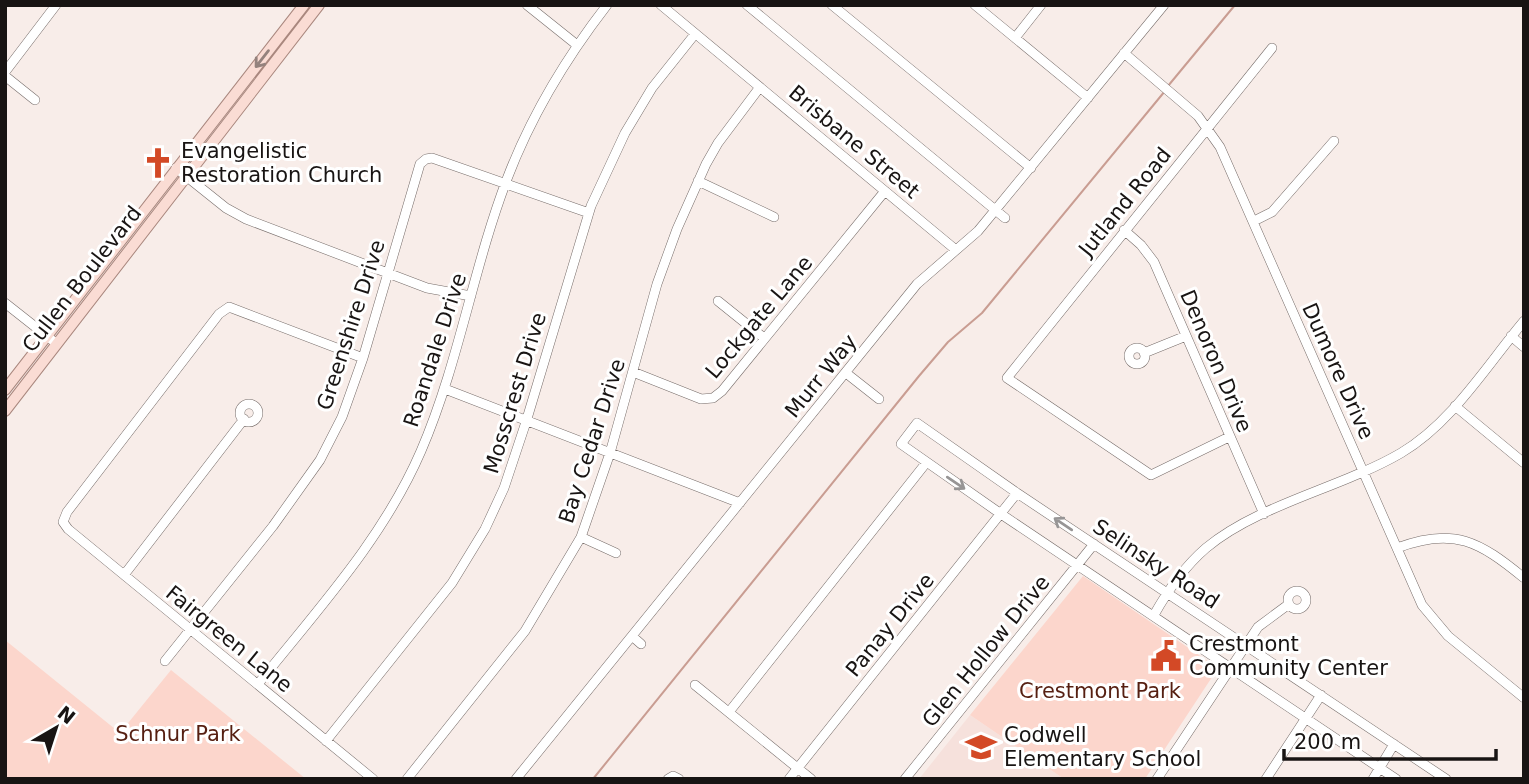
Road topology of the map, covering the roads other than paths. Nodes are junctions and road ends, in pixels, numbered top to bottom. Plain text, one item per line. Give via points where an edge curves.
1 (56, 5) edge
2 (304, 5) edge
3 (319, 5) edge
4 (527, 5) edge
5 (607, 5) edge
6 (661, 5) edge
7 (747, 5) edge
8 (832, 5) edge
9 (975, 5) edge
10 (1041, 5) edge
11 (1164, 5) edge
12 (695, 34) junction
13 (1015, 38) junction
14 (577, 45) junction
15 (1272, 48) dead end
16 (1125, 53) junction
17 (5, 74) edge
18 (760, 87) junction
19 (247, 88) junction
20 (1088, 98) junction
21 (35, 100) dead end
22 (1207, 127) junction
23 (1334, 141) dead end
24 (176, 168) junction
25 (1031, 168) junction
26 (186, 176) junction
27 (698, 181) junction
28 (506, 183) junction
29 (885, 191) junction
30 (996, 210) junction
31 (589, 213) junction
32 (774, 217) dead end
33 (1005, 218) dead end
34 (1254, 221) junction
35 (1124, 230) junction
36 (956, 250) junction
37 (120, 252) junction
38 (388, 274) junction
39 (471, 296) junction
40 (718, 301) dead end
41 (5, 303) edge
42 (1524, 321) edge
43 (47, 336) junction
44 (1186, 336) junction
45 (1511, 336) junction
46 (764, 338) junction
47 (57, 344) junction
48 (1524, 346) edge
49 (1144, 353) dead end
50 (363, 358) junction
51 (633, 372) junction
52 (846, 373) junction
53 (445, 389) junction
54 (5, 390) edge
55 (879, 399) dead end
56 (1455, 406) junction
57 (5, 411) edge
58 (244, 419) dead end
59 (526, 422) junction
60 (1229, 437) junction
61 (610, 453) junction
62 (926, 463) junction
63 (1524, 463) edge
64 (1363, 471) junction
65 (1017, 493) junction
66 (740, 503) junction
67 (1001, 514) junction
68 (1264, 514) junction
69 (581, 537) junction
70 (1094, 544) junction
71 (1397, 548) junction
72 (616, 553) dead end
73 (1078, 564) junction
74 (124, 575) junction
75 (1524, 579) edge
76 (1167, 592) junction
77 (1289, 604) dead end
78 (1154, 615) junction
79 (190, 629) junction
80 (632, 636) junction
81 (641, 643) dead end
82 (1245, 644) junction
83 (165, 661) dead end
84 (1231, 667) junction
85 (258, 684) junction
86 (695, 685) dead end
87 (1321, 695) junction
88 (1524, 698) edge
89 (729, 712) junction
90 (1307, 718) junction
91 (326, 741) junction
92 (1394, 744) junction
93 (798, 768) junction
94 (1379, 768) junction
95 (373, 779) edge
96 (407, 779) edge
97 (516, 779) edge
98 (668, 779) edge
99 (679, 779) edge
100 (789, 779) edge
101 (811, 779) edge
102 (905, 779) edge
103 (1157, 779) edge
104 (1266, 779) edge
105 (1373, 779) edge
106 (1396, 779) edge
107 (1446, 779) edge

1 - 17 street
2 -> 19 main road, Cullen Boulevard
3 - 19 main road, Cullen Boulevard
4 - 14 street
5 - 14 street, Roandale Drive
6 - 12 street, Brisbane Street
7 - 30 street
8 - 25 street
9 - 13 street
10 - 13 street
11 - 16 street, Murr Way
12 - 18 street, Brisbane Street
12 - 31 street, Mosscrest Drive via 625,132
13 - 20 street
14 - 28 street, Roandale Drive via 533,121
15 - 22 street, Jutland Road
16 - 20 street, Murr Way
16 - 22 street, Dumore Drive
17 - 21 street
18 - 27 street, Bay Cedar Drive
18 - 29 street, Brisbane Street
19 - 24 main road, Cullen Boulevard
19 - 26 main road, Cullen Boulevard
20 - 25 street, Murr Way
22 - 34 street, Dumore Drive
22 - 35 street, Jutland Road
23 - 34 street via 1272,212
24 - 26 street
24 - 37 main road, Cullen Boulevard
25 - 30 street, Murr Way
26 - 37 main road, Cullen Boulevard
26 - 38 street via 246,219
27 - 32 street
27 - 51 street, Bay Cedar Drive via 657,284
28 - 31 street
28 - 38 street, Greenshire Drive via 426,159 420,164
28 - 39 street, Roandale Drive
29 - 36 street, Brisbane Street
29 - 46 street, Lockgate Lane
30 - 33 street
30 - 36 street, Murr Way
31 - 59 street, Mosscrest Drive
34 - 64 street, Dumore Drive
35 - 44 street, Denoron Drive via 1154,262
35 - 60 street, Jutland Road via 1007,378 1151,475
36 - 52 street, Murr Way via 917,284
37 - 43 main road, Cullen Boulevard
37 - 47 main road, Cullen Boulevard
38 - 39 street via 427,288
38 - 50 street, Greenshire Drive
39 - 53 street, Roandale Drive
40 - 46 street
41 - 43 street
42 - 45 street
43 - 47 street
43 - 54 main road, Cullen Boulevard
44 - 49 street
44 - 60 street, Denoron Drive
45 - 48 street
45 - 56 street
46 - 51 street, Lockgate Lane via 713,398 701,399
47 - 57 main road, Cullen Boulevard
50 - 74 street, Fairgreen Lane via 239,310 229,307 219,314 63,522
50 - 79 street, Greenshire Drive via 320,460
51 - 61 street, Bay Cedar Drive
52 - 55 street
52 - 66 street, Murr Way
53 - 59 street
53 - 85 street, Roandale Drive via 421,452 379,530
56 - 63 street
56 - 64 street via 1424,437
58 - 74 street
59 - 61 street
59 - 91 street, Mosscrest Drive via 485,530 452,583
60 - 68 street, Denoron Drive
61 - 66 street
61 - 69 street, Bay Cedar Drive
62 - 65 street, Selinsky Road via 901,444 917,423
62 -> 67 street, Selinsky Road
62 - 89 street
64 - 68 street
64 - 71 street, Dumore Drive
65 - 67 street, Panay Drive
70 -> 65 street, Selinsky Road
66 - 80 street, Murr Way
67 - 73 street, Selinsky Road
67 - 93 street, Panay Drive
68 - 76 street via 1206,548
69 - 72 street
69 - 96 street, Bay Cedar Drive via 525,631
70 - 73 street, Glen Hollow Drive
70 - 76 street, Selinsky Road
71 - 75 street via 1418,540 1458,539 1479,545
71 - 88 street, Dumore Drive via 1434,622
73 - 78 street, Selinsky Road
73 - 102 street, Glen Hollow Drive
74 - 79 street, Fairgreen Lane
76 - 78 street
76 - 82 street, Selinsky Road
77 - 82 street via 1258,627
78 - 84 street, Selinsky Road
79 - 83 street, Greenshire Drive
79 - 85 street, Fairgreen Lane
80 - 81 street
80 - 97 street, Murr Way
82 - 84 street
82 - 87 street, Selinsky Road
84 - 90 street, Selinsky Road
84 - 103 street
85 - 91 street, Fairgreen Lane
86 - 89 street
87 - 90 street
87 - 92 street, Selinsky Road
89 - 93 street
90 - 94 street, Selinsky Road
90 - 104 street
91 - 95 street, Fairgreen Lane
92 - 94 street
92 - 107 street, Selinsky Road
93 - 100 street, Panay Drive
93 - 101 street
94 - 105 street
94 - 106 street, Selinsky Road
98 - 99 street

